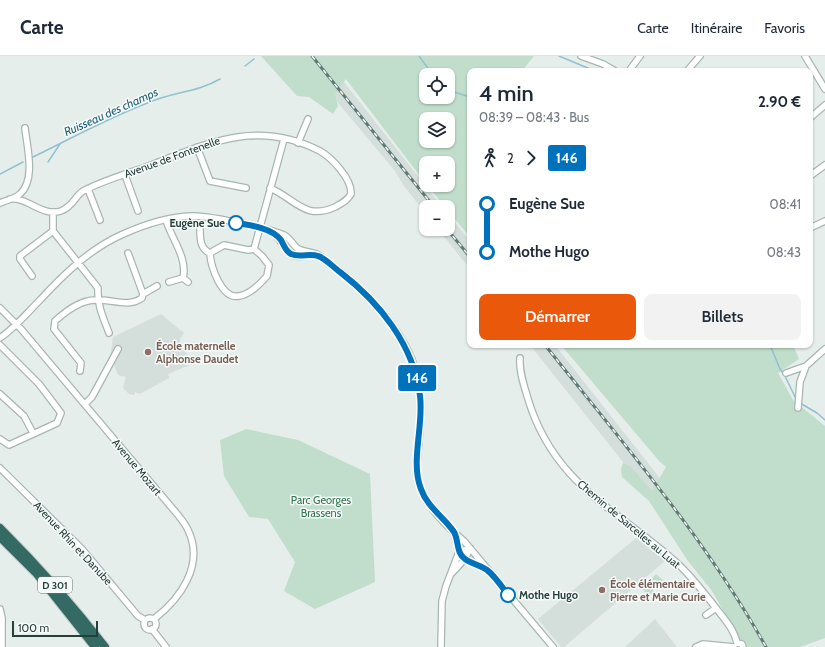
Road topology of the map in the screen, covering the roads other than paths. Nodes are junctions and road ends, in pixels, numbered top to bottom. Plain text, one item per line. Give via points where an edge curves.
1 (581, 56) edge
2 (640, 56) edge
3 (700, 56) edge
4 (805, 56) edge
5 (588, 57) edge
6 (610, 68) edge
7 (631, 68) edge
8 (690, 68) edge
9 (809, 68) edge
10 (813, 74) edge
11 (825, 89) edge
12 (825, 105) edge
13 (813, 115) edge
14 (308, 119) dead end
15 (26, 128) dead end
16 (284, 139) junction
17 (298, 143) junction
18 (197, 147) junction
19 (825, 165) edge
20 (813, 174) edge
21 (125, 175) junction
22 (246, 188) dead end
23 (270, 188) junction
24 (88, 189) junction
25 (10, 199) junction
26 (0, 203) edge
27 (138, 210) dead end
28 (53, 213) junction
29 (100, 220) dead end
30 (166, 220) junction
31 (825, 221) edge
32 (813, 227) edge
33 (200, 228) dead end
34 (259, 228) junction
35 (53, 231) junction
36 (270, 231) junction
37 (254, 249) junction
38 (128, 253) dead end
39 (210, 253) junction
40 (319, 256) junction
41 (78, 263) junction
42 (32, 276) dead end
43 (169, 282) dead end
44 (157, 286) dead end
45 (143, 294) junction
46 (96, 300) junction
47 (0, 308) edge
48 (17, 326) junction
49 (109, 333) dead end
50 (0, 338) edge
51 (0, 345) edge
52 (118, 349) dead end
53 (825, 349) edge
54 (520, 358) dead end
55 (806, 366) junction
56 (80, 371) dead end
57 (786, 373) dead end
58 (0, 394) edge
59 (84, 404) junction
60 (798, 408) dead end
61 (33, 433) junction
62 (0, 439) edge
63 (0, 468) edge
64 (0, 528) edge
65 (454, 533) junction
66 (1, 538) edge
67 (470, 548) junction
68 (459, 552) junction
69 (465, 560) junction
70 (488, 571) junction
71 (450, 575) junction
72 (716, 608) junction
73 (0, 609) edge
74 (706, 615) dead end
75 (154, 619) junction
76 (144, 620) junction
77 (152, 629) junction
78 (735, 646) edge
79 (2, 647) edge
80 (95, 647) edge
81 (105, 647) edge
82 (166, 647) edge
83 (441, 647) edge
84 (553, 647) edge
85 (696, 647) edge
86 (744, 647) edge

1 - 5 street
2 - 7 street
3 - 8 street
4 - 9 street
5 - 6 street
10 - 11 street
12 - 13 street
14 - 17 street
15 - 25 street via 28,176 20,194
16 - 17 street, Avenue de Fontenelle
16 - 18 street, Avenue de Fontenelle via 235,136
16 - 23 street
17 - 23 street, Avenue de Fontenelle via 323,153 333,162 350,185 349,198 332,208 314,212 304,209
18 - 21 street, Avenue de Fontenelle
18 - 22 street via 210,181
19 - 20 street
21 - 24 street, Avenue de Fontenelle
21 - 27 street
23 - 34 street
24 - 28 street, Avenue de Fontenelle via 70,206
24 - 29 street
25 - 26 street
25 - 28 street via 17,199
28 - 35 street
30 - 34 street via 201,217
30 - 41 street via 120,235
30 - 43 street via 174,237 186,280
31 - 32 street
33 - 39 street via 202,244 206,252
34 - 36 street
34 - 37 street
35 - 41 street
35 - 42 street via 20,256
36 - 40 street via 286,236 296,247
36 - 40 street via 280,238 291,254
37 - 39 street via 242,250 224,245
37 - 39 street via 267,260 269,273 259,284 237,297 222,287 213,270
38 - 45 street
40 - 65 street via 351,280 372,302 395,330 408,353 417,376 421,400 418,479 427,501
41 - 46 street via 98,288
41 - 48 street
44 - 45 street
45 - 46 street via 142,298 130,304
46 - 49 street
46 - 56 street via 68,309 54,325 54,329 81,363
47 - 48 street, Avenue Mozart
48 - 50 street
48 - 59 street, Avenue Mozart
51 - 61 street via 39,384 61,413 57,423
52 - 59 street via 92,397
53 - 55 street
54 - 72 street, Chemin de Sarcelles au Luat via 519,370 534,418 560,464 585,489 676,563
55 - 57 street
55 - 60 street via 800,382
58 - 61 street via 24,416
59 - 75 street, Avenue Mozart via 189,531 193,544 193,562 187,583 177,598
61 - 62 street via 9,445
63 - 76 street, Avenue Rhin et Danube via 74,541
64 - 81 highway, D 301 via 36,563 74,606
65 - 67 street
65 - 68 street
66 - 80 highway, D 301 via 37,574
67 - 68 street
67 - 69 street
67 - 70 street
68 - 69 street
68 - 71 street
69 - 70 street
69 - 71 street
70 - 84 street
71 - 83 street via 442,601
72 - 74 street
72 - 78 street, Chemin de Sarcelles au Luat via 732,630
73 - 79 street
75 - 76 street
75 - 77 street via 156,625
76 - 77 street via 146,628
77 - 82 street
78 - 85 street via 702,644
78 - 86 street via 740,643

